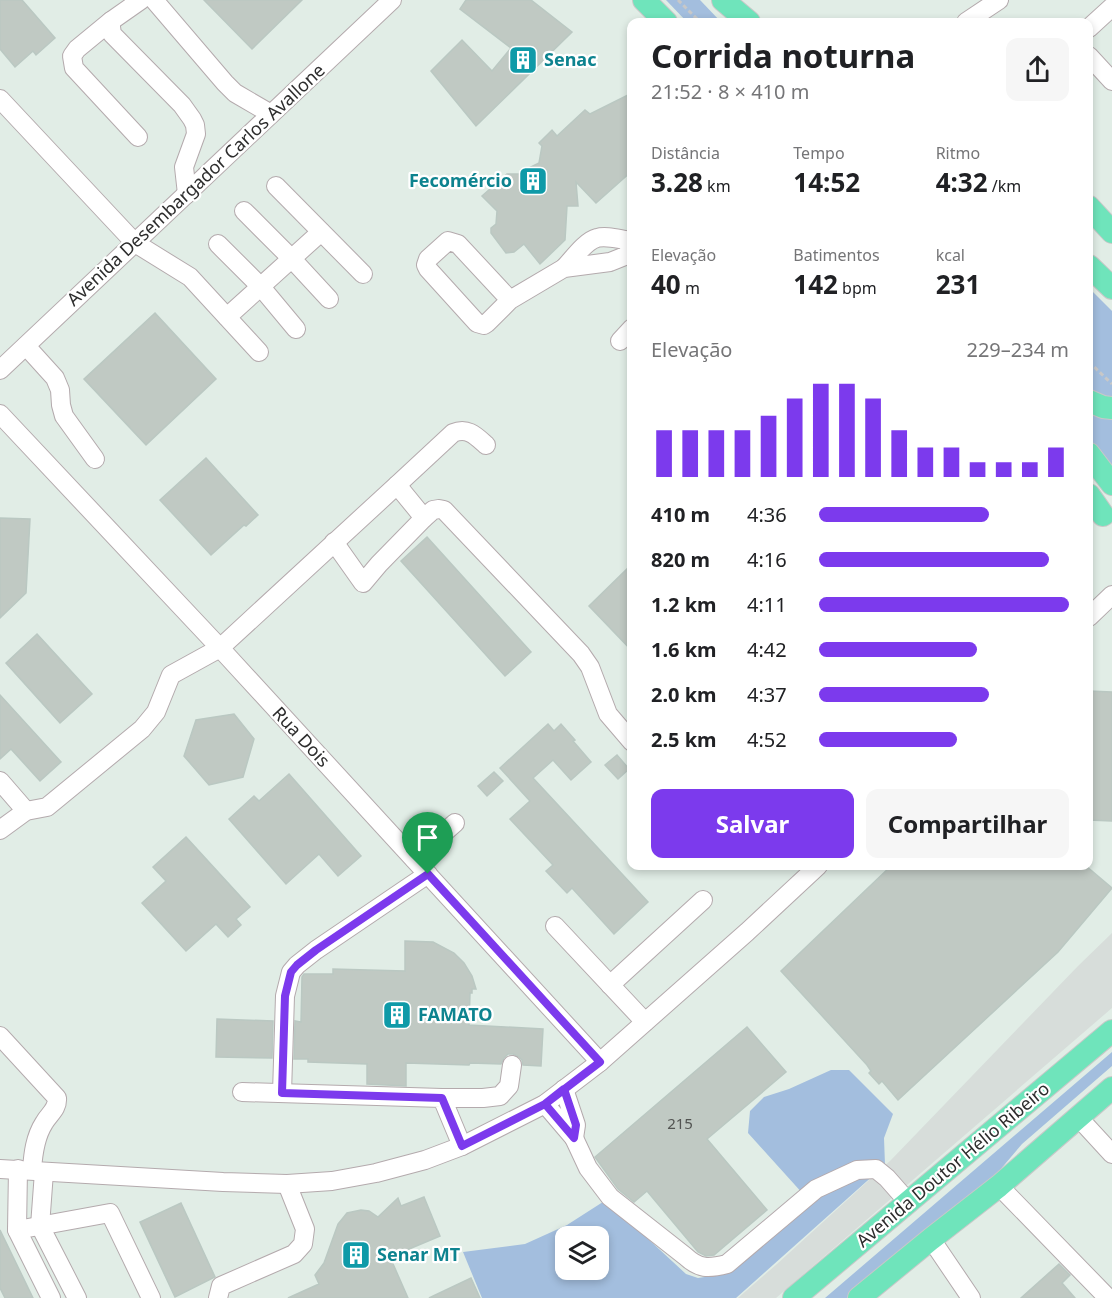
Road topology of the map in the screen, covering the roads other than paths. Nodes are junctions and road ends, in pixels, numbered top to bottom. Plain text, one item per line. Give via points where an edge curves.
1 (141, 0) edge
2 (154, 0) edge
3 (642, 0) edge
4 (723, 0) edge
5 (999, 0) edge
6 (1005, 0) edge
7 (390, 1) edge
8 (1112, 7) edge
9 (650, 18) edge
10 (662, 18) edge
11 (744, 18) edge
12 (972, 18) edge
13 (989, 18) edge
14 (111, 21) junction
15 (1093, 24) edge
16 (1093, 60) edge
17 (1112, 81) edge
18 (0, 99) edge
19 (271, 114) junction
20 (138, 137) dead end
21 (276, 186) dead end
22 (187, 194) junction
23 (244, 211) dead end
24 (1093, 211) edge
25 (321, 232) junction
26 (1112, 232) edge
27 (627, 240) edge
28 (135, 243) junction
29 (218, 244) dead end
30 (627, 254) edge
31 (292, 259) junction
32 (564, 268) junction
33 (1093, 270) edge
34 (363, 274) dead end
35 (261, 287) junction
36 (1112, 288) edge
37 (329, 299) dead end
38 (510, 300) junction
39 (227, 317) junction
40 (296, 330) dead end
41 (26, 346) junction
42 (259, 352) dead end
43 (0, 370) edge
44 (1093, 403) edge
45 (1112, 408) edge
46 (0, 414) edge
47 (486, 446) dead end
48 (94, 459) dead end
49 (1093, 459) edge
50 (1093, 483) edge
51 (1112, 484) edge
52 (397, 485) junction
53 (1093, 499) edge
54 (1104, 509) edge
55 (424, 518) junction
56 (334, 542) junction
57 (1112, 596) edge
58 (1093, 613) edge
59 (220, 648) junction
60 (627, 736) edge
61 (0, 781) edge
62 (26, 812) junction
63 (455, 823) dead end
64 (0, 830) edge
65 (414, 859) junction
66 (814, 870) edge
67 (428, 874) junction
68 (703, 900) dead end
69 (555, 926) dead end
70 (610, 985) junction
71 (645, 1022) junction
72 (1112, 1031) edge
73 (0, 1036) edge
74 (600, 1062) junction
75 (512, 1065) dead end
76 (1112, 1088) edge
77 (564, 1089) junction
78 (242, 1092) dead end
79 (282, 1093) junction
80 (442, 1098) junction
81 (545, 1104) junction
82 (1081, 1114) junction
83 (574, 1138) junction
84 (1112, 1140) edge
85 (462, 1146) junction
86 (1112, 1154) edge
87 (23, 1170) edge
88 (287, 1184) junction
89 (999, 1186) junction
90 (909, 1203) junction
91 (40, 1226) junction
92 (17, 1230) junction
93 (932, 1239) junction
94 (51, 1298) edge
95 (77, 1298) edge
96 (152, 1298) edge
97 (218, 1298) edge
98 (794, 1298) edge
99 (859, 1298) edge
100 (971, 1298) edge
101 (1108, 1298) edge

1 - 14 street
2 - 19 street via 235,93
3 - 9 street
3 - 10 main road
4 - 11 main road
5 - 12 street
6 - 13 street
7 - 19 street, Avenida Desembargador Carlos Avallone
8 - 15 street
14 - 20 street via 77,49 72,56 74,68
14 - 22 street via 112,34 182,105 195,125 196,134 184,167
16 - 17 street
18 - 28 street
19 - 22 street, Avenida Desembargador Carlos Avallone
21 - 25 street
22 - 28 street, Avenida Desembargador Carlos Avallone
23 - 31 street
24 - 26 main road
25 - 31 street
25 - 34 street
27 - 32 street via 596,238
28 - 39 street via 190,277
28 - 41 street, Avenida Desembargador Carlos Avallone
29 - 35 street
30 - 32 street via 610,262
31 - 35 street
31 - 37 street
32 - 38 street
33 - 36 main road
35 - 39 street
35 - 40 street
38 - 38 street via 458,244 448,241 428,259 428,269 477,323 487,323
39 - 42 street
41 - 43 street, Avenida Desembargador Carlos Avallone
41 - 48 street via 55,378 64,416
44 - 45 main road
46 - 59 street, Rua Dois
47 - 52 street via 470,432 457,431
49 - 51 main road
50 - 54 main road
52 - 55 street
52 - 56 street
53 - 54 main road
55 - 56 street via 363,583
55 - 60 street via 439,508 444,510 581,654 609,714
56 - 59 street
57 - 58 street
59 - 62 street via 171,675 156,712 142,729 46,807
59 - 65 street, Rua Dois
61 - 62 street
62 - 64 street
63 - 65 street
65 - 67 street, Rua Dois
66 - 71 street
67 - 74 street, Rua Dois
67 - 79 street via 316,950 291,972 285,996
68 - 70 street
69 - 70 street
70 - 71 street
71 - 74 street
72 - 90 main road, Avenida Doutor Hélio Ribeiro
73 - 87 street via 58,1102 43,1124
74 - 77 street
75 - 80 street via 509,1086 500,1096
76 - 82 main road
77 - 81 street
77 - 83 street via 576,1125
78 - 79 street
79 - 80 street
80 - 85 street
81 - 83 street
81 - 85 street
82 - 84 street
82 - 86 street
82 - 89 main road
83 - 90 street via 588,1168 610,1197 693,1264 703,1267 727,1264 816,1189 857,1170 876,1169
85 - 88 street via 376,1173
87 - 88 street
87 - 91 street
87 - 92 street
88 - 97 street via 305,1229 303,1244 294,1254 221,1286
89 - 93 main road
89 - 101 street
90 - 98 main road, Avenida Doutor Hélio Ribeiro
91 - 92 street
91 - 95 street
91 - 96 street via 110,1213
92 - 94 street
93 - 99 main road
93 - 100 street

